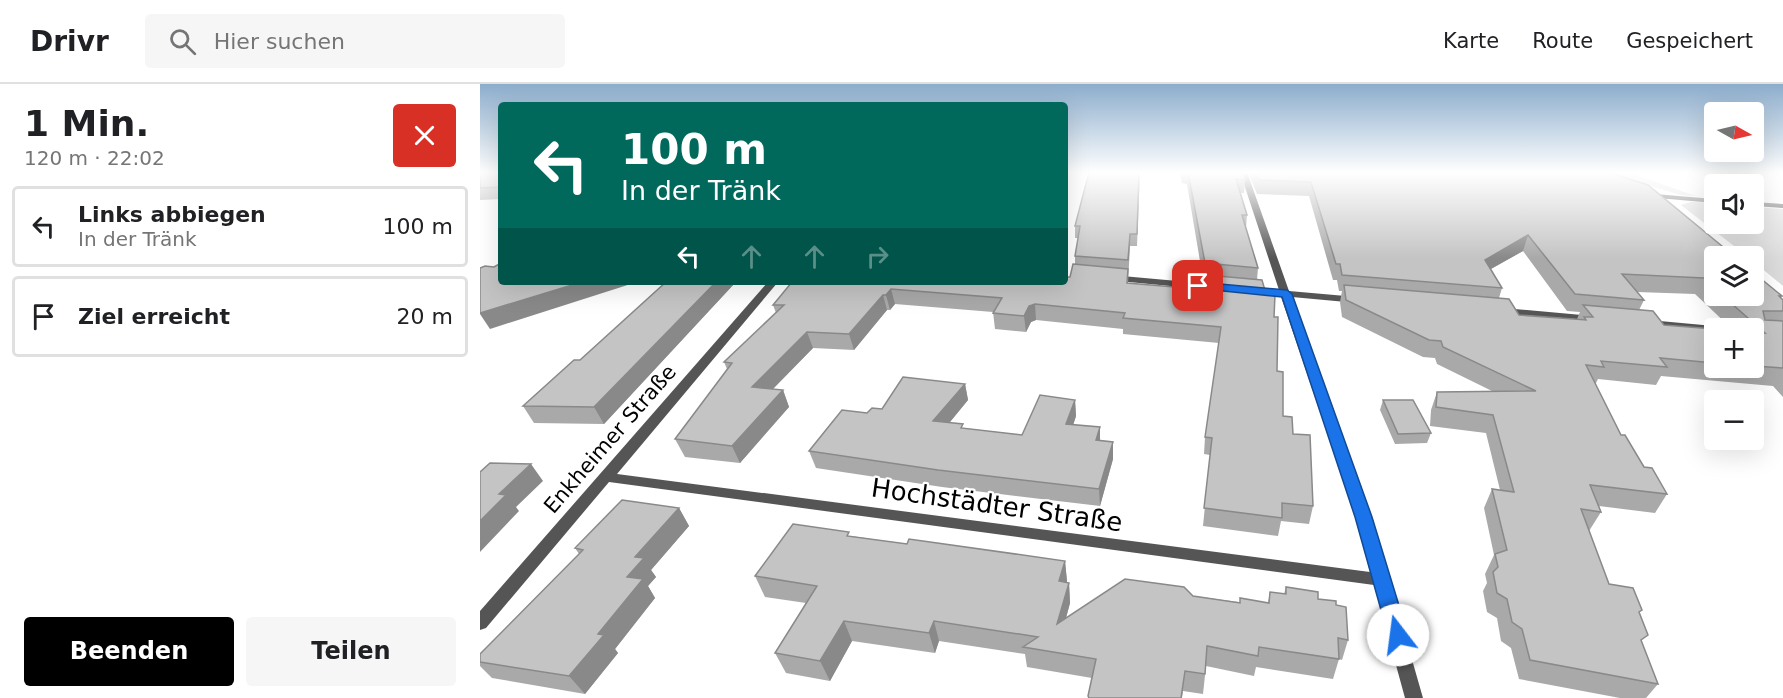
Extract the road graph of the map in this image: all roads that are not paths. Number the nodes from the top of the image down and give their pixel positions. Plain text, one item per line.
1 (1253, 201) edge
2 (1663, 201) edge
3 (1764, 205) edge
4 (1783, 206) edge
5 (1674, 209) edge
6 (1100, 277) edge
7 (769, 285) edge
8 (1228, 288) edge
9 (1240, 290) edge
10 (1287, 294) junction
11 (1367, 300) edge
12 (1493, 311) edge
13 (1609, 320) edge
14 (1633, 322) edge
15 (1704, 328) edge
16 (605, 477) junction
17 (1383, 580) junction
18 (480, 624) edge
19 (1414, 698) edge

1 - 10 street
2 - 5 street
3 - 4 street
6 - 8 street
7 - 16 street, Enkheimer Straße
9 - 10 street
10 - 11 street
10 - 17 street
12 - 13 street
14 - 15 street
16 - 17 street, Hochstädter Straße
16 - 18 street, Enkheimer Straße
17 - 19 street

